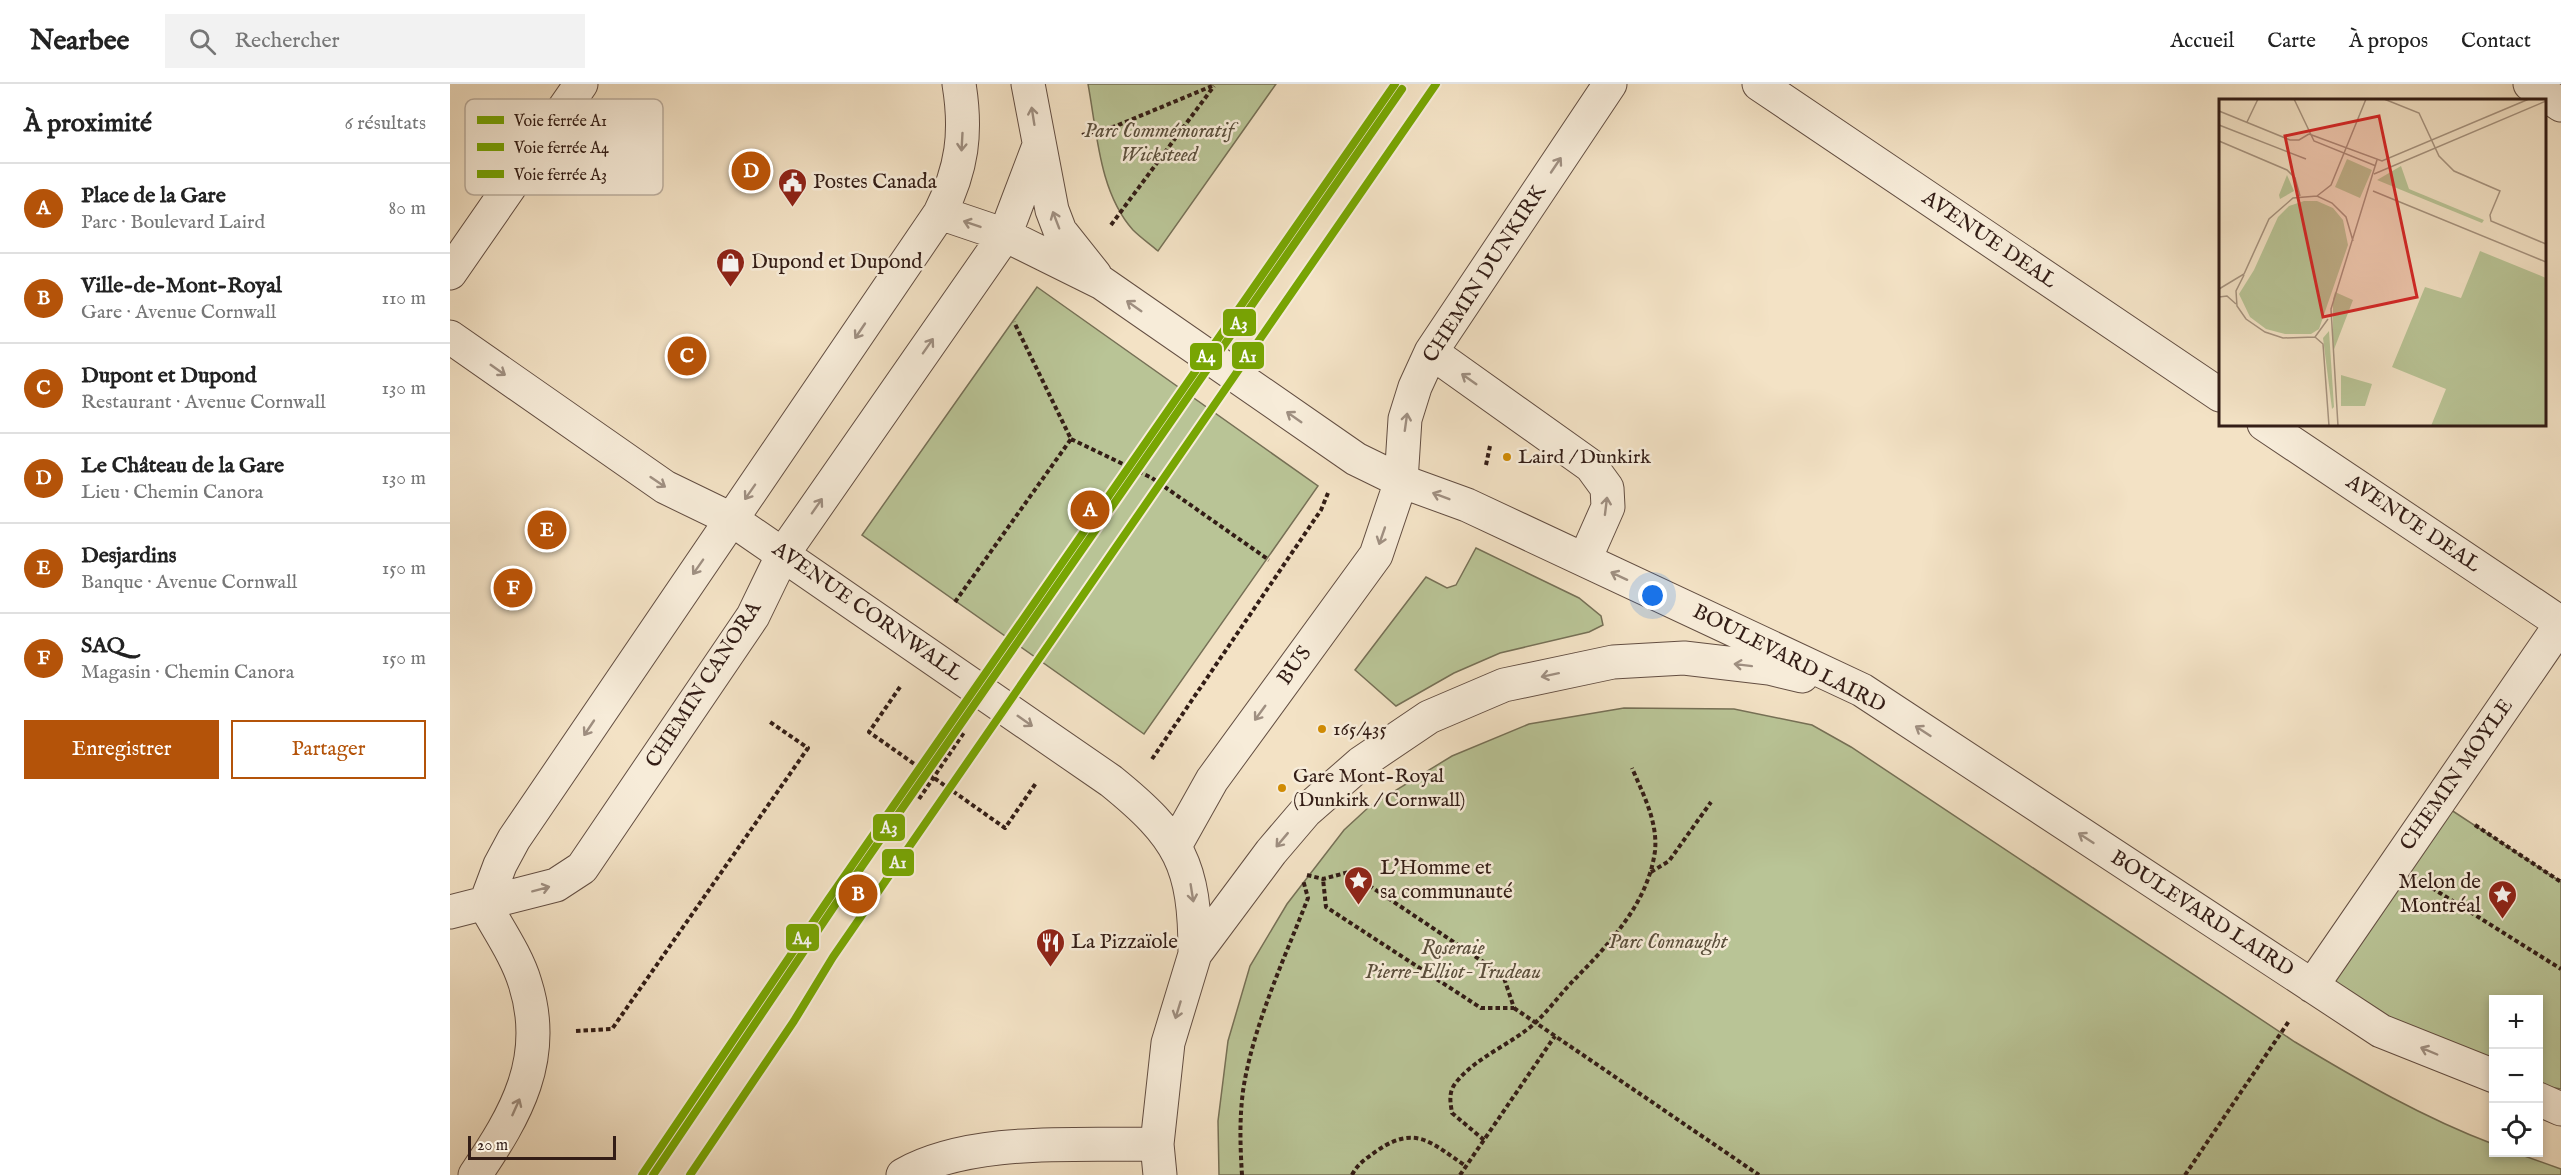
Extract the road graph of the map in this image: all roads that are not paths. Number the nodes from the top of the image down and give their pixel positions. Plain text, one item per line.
1 (581, 84) edge
2 (959, 84) edge
3 (1028, 84) edge
4 (1610, 84) edge
5 (1759, 84) edge
6 (2530, 84) edge
7 (571, 99) edge
8 (2561, 105) edge
9 (1038, 148) junction
10 (504, 195) edge
11 (940, 213) junction
12 (1005, 235) junction
13 (450, 273) edge
14 (1102, 284) junction
15 (450, 337) edge
16 (1431, 352) junction
17 (2219, 394) edge
18 (2267, 426) edge
19 (1401, 481) junction
20 (731, 519) junction
21 (783, 554) junction
22 (1585, 559) junction
23 (2561, 623) edge
24 (1862, 690) junction
25 (1175, 846) junction
26 (485, 905) junction
27 (450, 912) edge
28 (1195, 954) junction
29 (2312, 986) junction
30 (2489, 1076) edge
31 (2543, 1086) edge
32 (2561, 1089) edge
33 (2543, 1101) edge
34 (2561, 1108) edge
35 (1159, 1159) edge
36 (475, 1175) edge
37 (903, 1175) edge

1 - 7 street
2 -> 11 street
9 -> 3 street, BOULEVARD LAIRD
16 -> 4 street, CHEMIN DUNKIRK
5 - 17 street, AVENUE DEAL
6 - 8 street
9 - 12 street, CHEMIN CANORA
14 -> 9 street, BOULEVARD LAIRD
10 - 13 street
12 -> 11 street, BOULEVARD LAIRD
11 -> 20 street
12 - 14 street, BOULEVARD LAIRD
21 -> 12 street, CHEMIN CANORA
19 -> 14 street, BOULEVARD LAIRD
15 -> 20 street, AVENUE CORNWALL
19 -> 16 street, CHEMIN DUNKIRK
22 -> 16 street
18 - 23 street, AVENUE DEAL
22 -> 19 street, BOULEVARD LAIRD
19 -> 25 street, BUS
20 - 21 street, AVENUE CORNWALL
20 -> 26 street
21 -> 25 street, AVENUE CORNWALL
26 -> 21 street, CHEMIN CANORA
24 -> 22 street, BOULEVARD LAIRD
23 - 29 street, CHEMIN MOYLE
24 -> 28 street
29 -> 24 street, BOULEVARD LAIRD
25 -> 28 street, AVENUE CORNWALL
26 - 27 street
36 -> 26 street
28 -> 35 street
30 -> 29 street, BOULEVARD LAIRD
31 - 32 street
33 - 34 street
35 - 37 street

